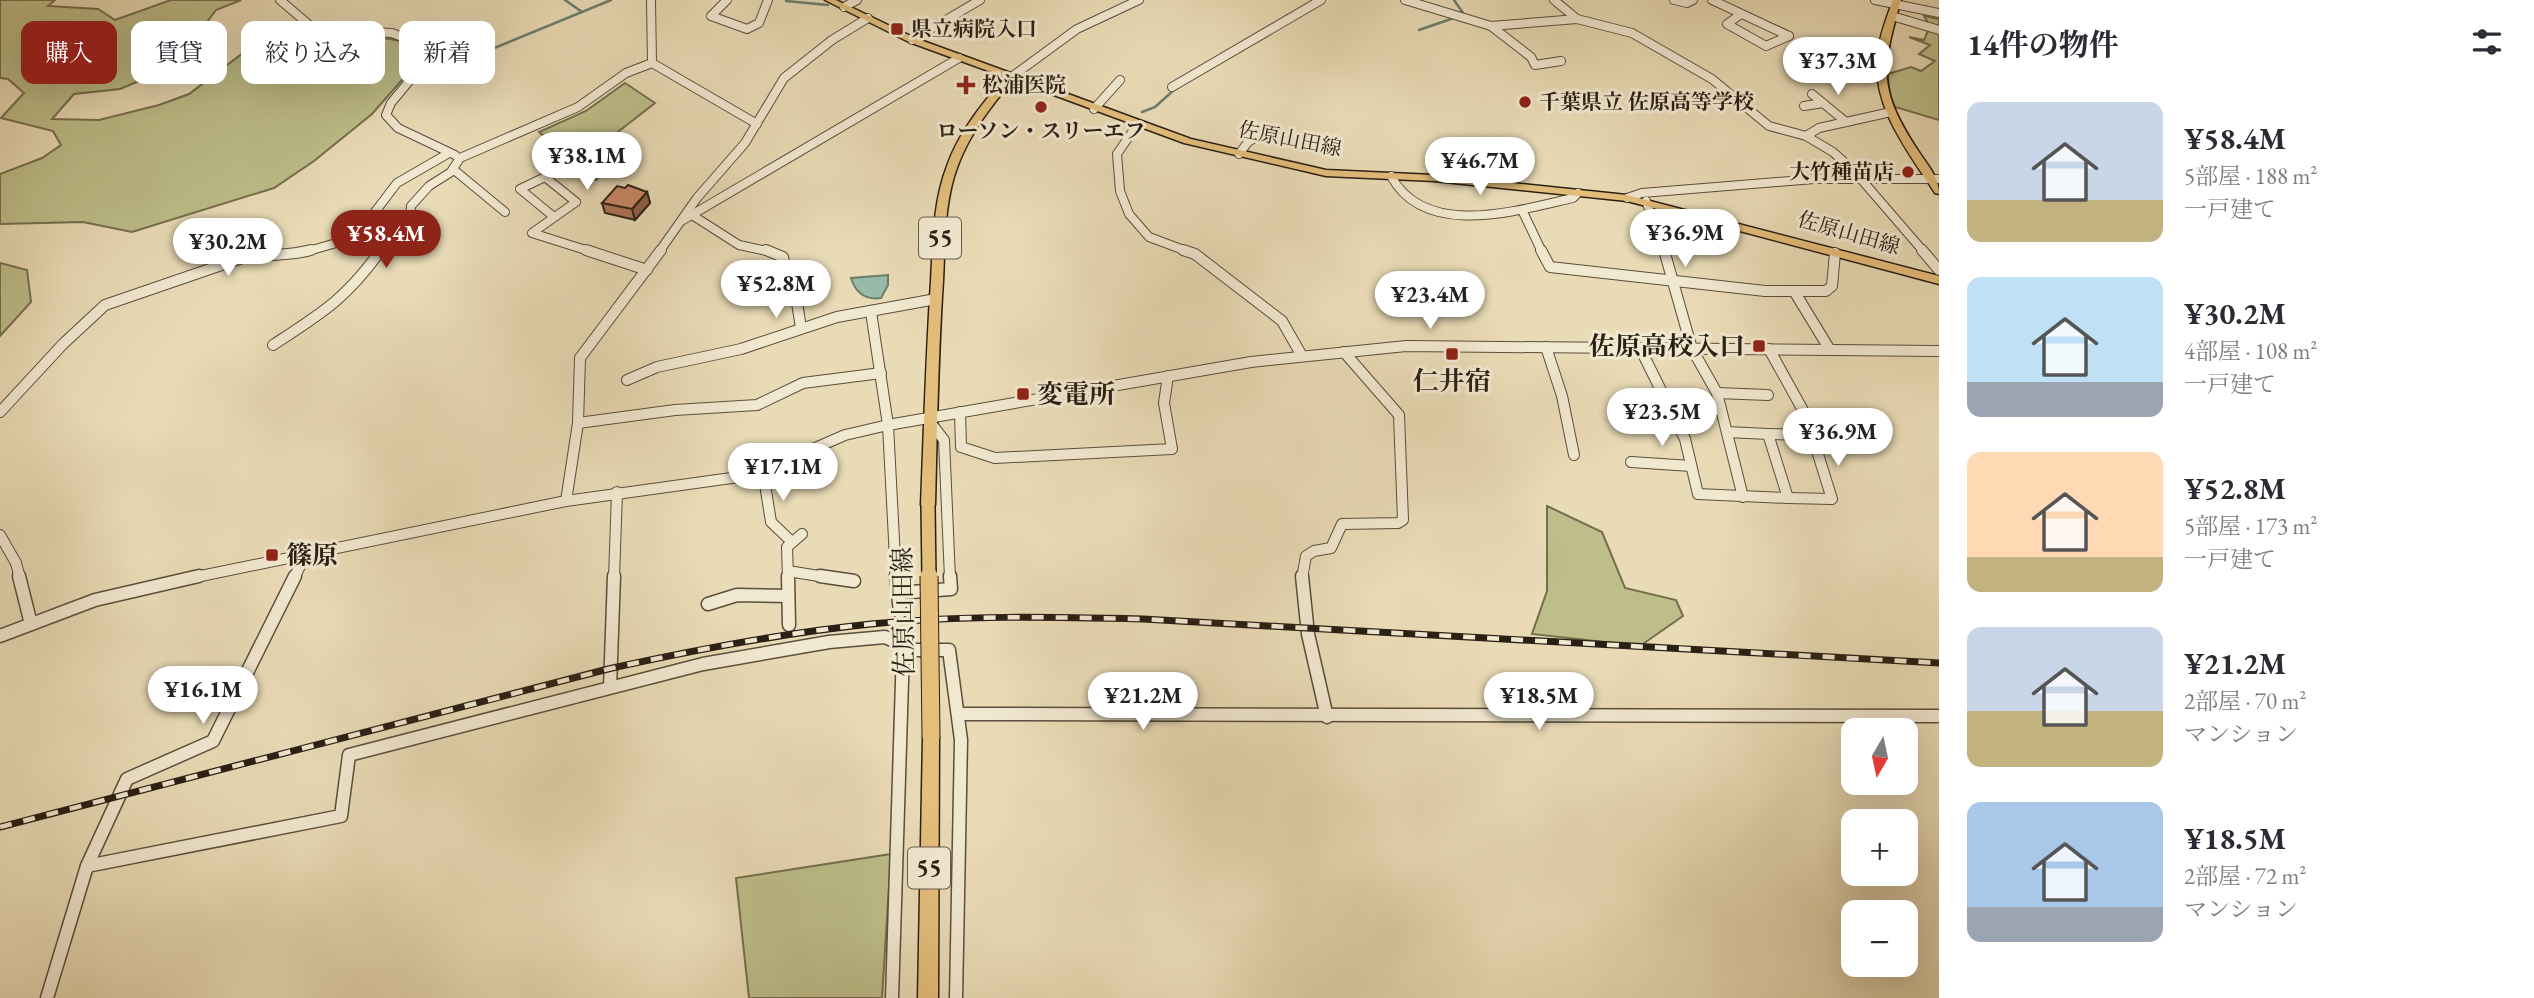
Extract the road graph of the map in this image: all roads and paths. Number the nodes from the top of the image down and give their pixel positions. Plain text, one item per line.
1 (280, 0) edge
2 (651, 0) edge
3 (727, 0) edge
4 (768, 0) edge
5 (829, 0) edge
6 (857, 0) edge
7 (980, 0) edge
8 (1139, 0) edge
9 (1321, 0) edge
10 (1405, 0) edge
11 (1554, 0) edge
12 (1674, 0) edge
13 (1693, 0) edge
14 (1712, 0) edge
15 (1875, 0) edge
16 (1896, 2) edge
17 (844, 7) junction
18 (1939, 13) edge
19 (1741, 14) junction
20 (1892, 16) junction
21 (868, 18) junction
22 (1577, 19) junction
23 (1491, 26) junction
24 (1939, 30) edge
25 (912, 40) junction
26 (959, 58) junction
27 (1561, 61) dead end
28 (652, 63) junction
29 (1010, 78) junction
30 (1120, 80) dead end
31 (1172, 87) dead end
32 (1812, 94) dead end
33 (1832, 99) dead end
34 (1821, 101) junction
35 (1804, 106) dead end
36 (1094, 109) junction
37 (1845, 109) dead end
38 (1833, 110) junction
39 (1891, 112) junction
40 (1846, 122) junction
41 (757, 124) junction
42 (1137, 125) junction
43 (1267, 131) dead end
44 (1807, 136) junction
45 (449, 153) junction
46 (1239, 154) junction
47 (460, 158) junction
48 (453, 169) junction
49 (1391, 176) junction
50 (1862, 179) junction
51 (1935, 179) edge
52 (1939, 191) edge
53 (1578, 193) junction
54 (1627, 198) junction
55 (1646, 201) junction
56 (1522, 209) junction
57 (505, 212) dead end
58 (692, 215) junction
59 (554, 217) junction
60 (680, 222) junction
61 (1835, 253) junction
62 (647, 270) junction
63 (1939, 270) edge
64 (1671, 280) junction
65 (1939, 280) edge
66 (1794, 291) junction
67 (936, 299) junction
68 (871, 312) junction
69 (800, 328) junction
70 (273, 345) dead end
71 (1546, 347) junction
72 (1640, 348) junction
73 (1692, 349) junction
74 (1769, 349) junction
75 (1830, 350) junction
76 (1344, 352) junction
77 (1937, 353) edge
78 (1302, 356) junction
79 (881, 373) junction
80 (1168, 376) junction
81 (627, 380) dead end
82 (1717, 393) junction
83 (1768, 395) dead end
84 (1670, 408) junction
85 (1721, 410) junction
86 (0, 412) edge
87 (960, 412) junction
88 (930, 420) junction
89 (578, 423) junction
90 (888, 425) junction
91 (1727, 432) junction
92 (1768, 434) junction
93 (1812, 435) junction
94 (1574, 456) dead end
95 (1631, 462) dead end
96 (1691, 466) junction
97 (763, 472) junction
98 (617, 492) junction
99 (1743, 497) junction
100 (1788, 498) junction
101 (566, 501) junction
102 (802, 534) dead end
103 (0, 536) edge
104 (792, 542) junction
105 (306, 554) junction
106 (788, 571) junction
107 (854, 581) dead end
108 (898, 593) junction
109 (788, 596) junction
110 (708, 604) dead end
111 (900, 612) dead end
112 (31, 624) junction
113 (789, 625) dead end
114 (0, 636) edge
115 (903, 650) junction
116 (610, 687) junction
117 (958, 714) junction
118 (1328, 716) junction
119 (1939, 716) edge
120 (87, 866) junction
121 (47, 998) edge
122 (892, 998) edge
123 (928, 998) edge
124 (956, 998) edge

1 - 45 street
2 - 28 street
3 - 4 street
5 - 17 main road, 佐原山田線
6 - 17 street
7 - 25 street
8 - 29 street
9 - 31 street
10 - 23 street
11 - 22 street
12 - 13 street
14 - 19 street
15 - 16 street
16 - 18 street
16 - 20 main road
17 - 21 main road, 佐原山田線
19 - 19 street
20 - 24 street
20 - 39 main road
21 - 25 main road, 佐原山田線
21 - 41 street
22 - 23 street
22 - 44 street
23 - 27 street
25 - 26 main road, 佐原山田線
26 - 29 main road, 佐原山田線
26 - 58 street
28 - 41 street
28 - 47 street
29 - 36 main road, 佐原山田線
29 - 67 main road, 佐原山田線 / 55
30 - 36 street
32 - 34 street
33 - 34 street
34 - 35 street
34 - 38 street
36 - 42 main road, 佐原山田線
37 - 38 street
38 - 40 street
39 - 40 street
39 - 51 main road
40 - 44 street
41 - 60 street
42 - 46 main road, 佐原山田線
42 - 78 street
43 - 46 street
44 - 50 street
45 - 47 street
45 - 86 street
46 - 49 main road, 佐原山田線
47 - 48 street
48 - 57 street
48 - 70 street
49 - 53 main road, 佐原山田線
49 - 56 street
50 - 51 street
50 - 54 street
50 - 63 street
51 - 52 main road
53 - 54 main road, 佐原山田線
53 - 56 street
54 - 55 main road, 佐原山田線
55 - 61 main road, 佐原山田線
55 - 64 street
56 - 64 street
58 - 60 street
58 - 69 street
59 - 59 street
59 - 62 street
60 - 62 street
61 - 65 main road, 佐原山田線
61 - 66 street
62 - 89 street
64 - 66 street
64 - 73 street
66 - 75 street
67 - 68 street
67 - 88 main road, 佐原山田線 / 55
68 - 69 street
68 - 79 street
69 - 81 street
71 - 72 street
71 - 76 street
71 - 94 street
72 - 73 street
72 - 84 street
73 - 74 street
73 - 82 street
74 - 75 street
74 - 93 street
75 - 77 street
76 - 78 street
76 - 118 street
78 - 80 street
79 - 89 street
79 - 90 street
80 - 87 street
80 - 87 street
82 - 83 street
82 - 85 street
84 - 85 street
84 - 96 street
85 - 91 street
87 - 88 street
88 - 90 street
88 - 108 street
88 - 123 main road, 佐原山田線 / 55, bridge
89 - 101 street
90 - 97 street
90 - 108 street
91 - 92 street
91 - 99 street
92 - 93 street
92 - 100 street
93 - 100 street
95 - 96 street
96 - 99 street
97 - 98 street
97 - 104 street
98 - 101 street
98 - 116 street
99 - 100 street
101 - 105 street
102 - 104 street
103 - 112 street
104 - 106 street
105 - 112 street
105 - 120 street
106 - 107 street
106 - 109 street
108 - 111 street
109 - 110 street
109 - 113 street
112 - 114 street
115 - 116 street
115 - 117 street
115 - 122 street
116 - 120 street
117 - 118 street
117 - 124 street
118 - 119 street
120 - 121 street

